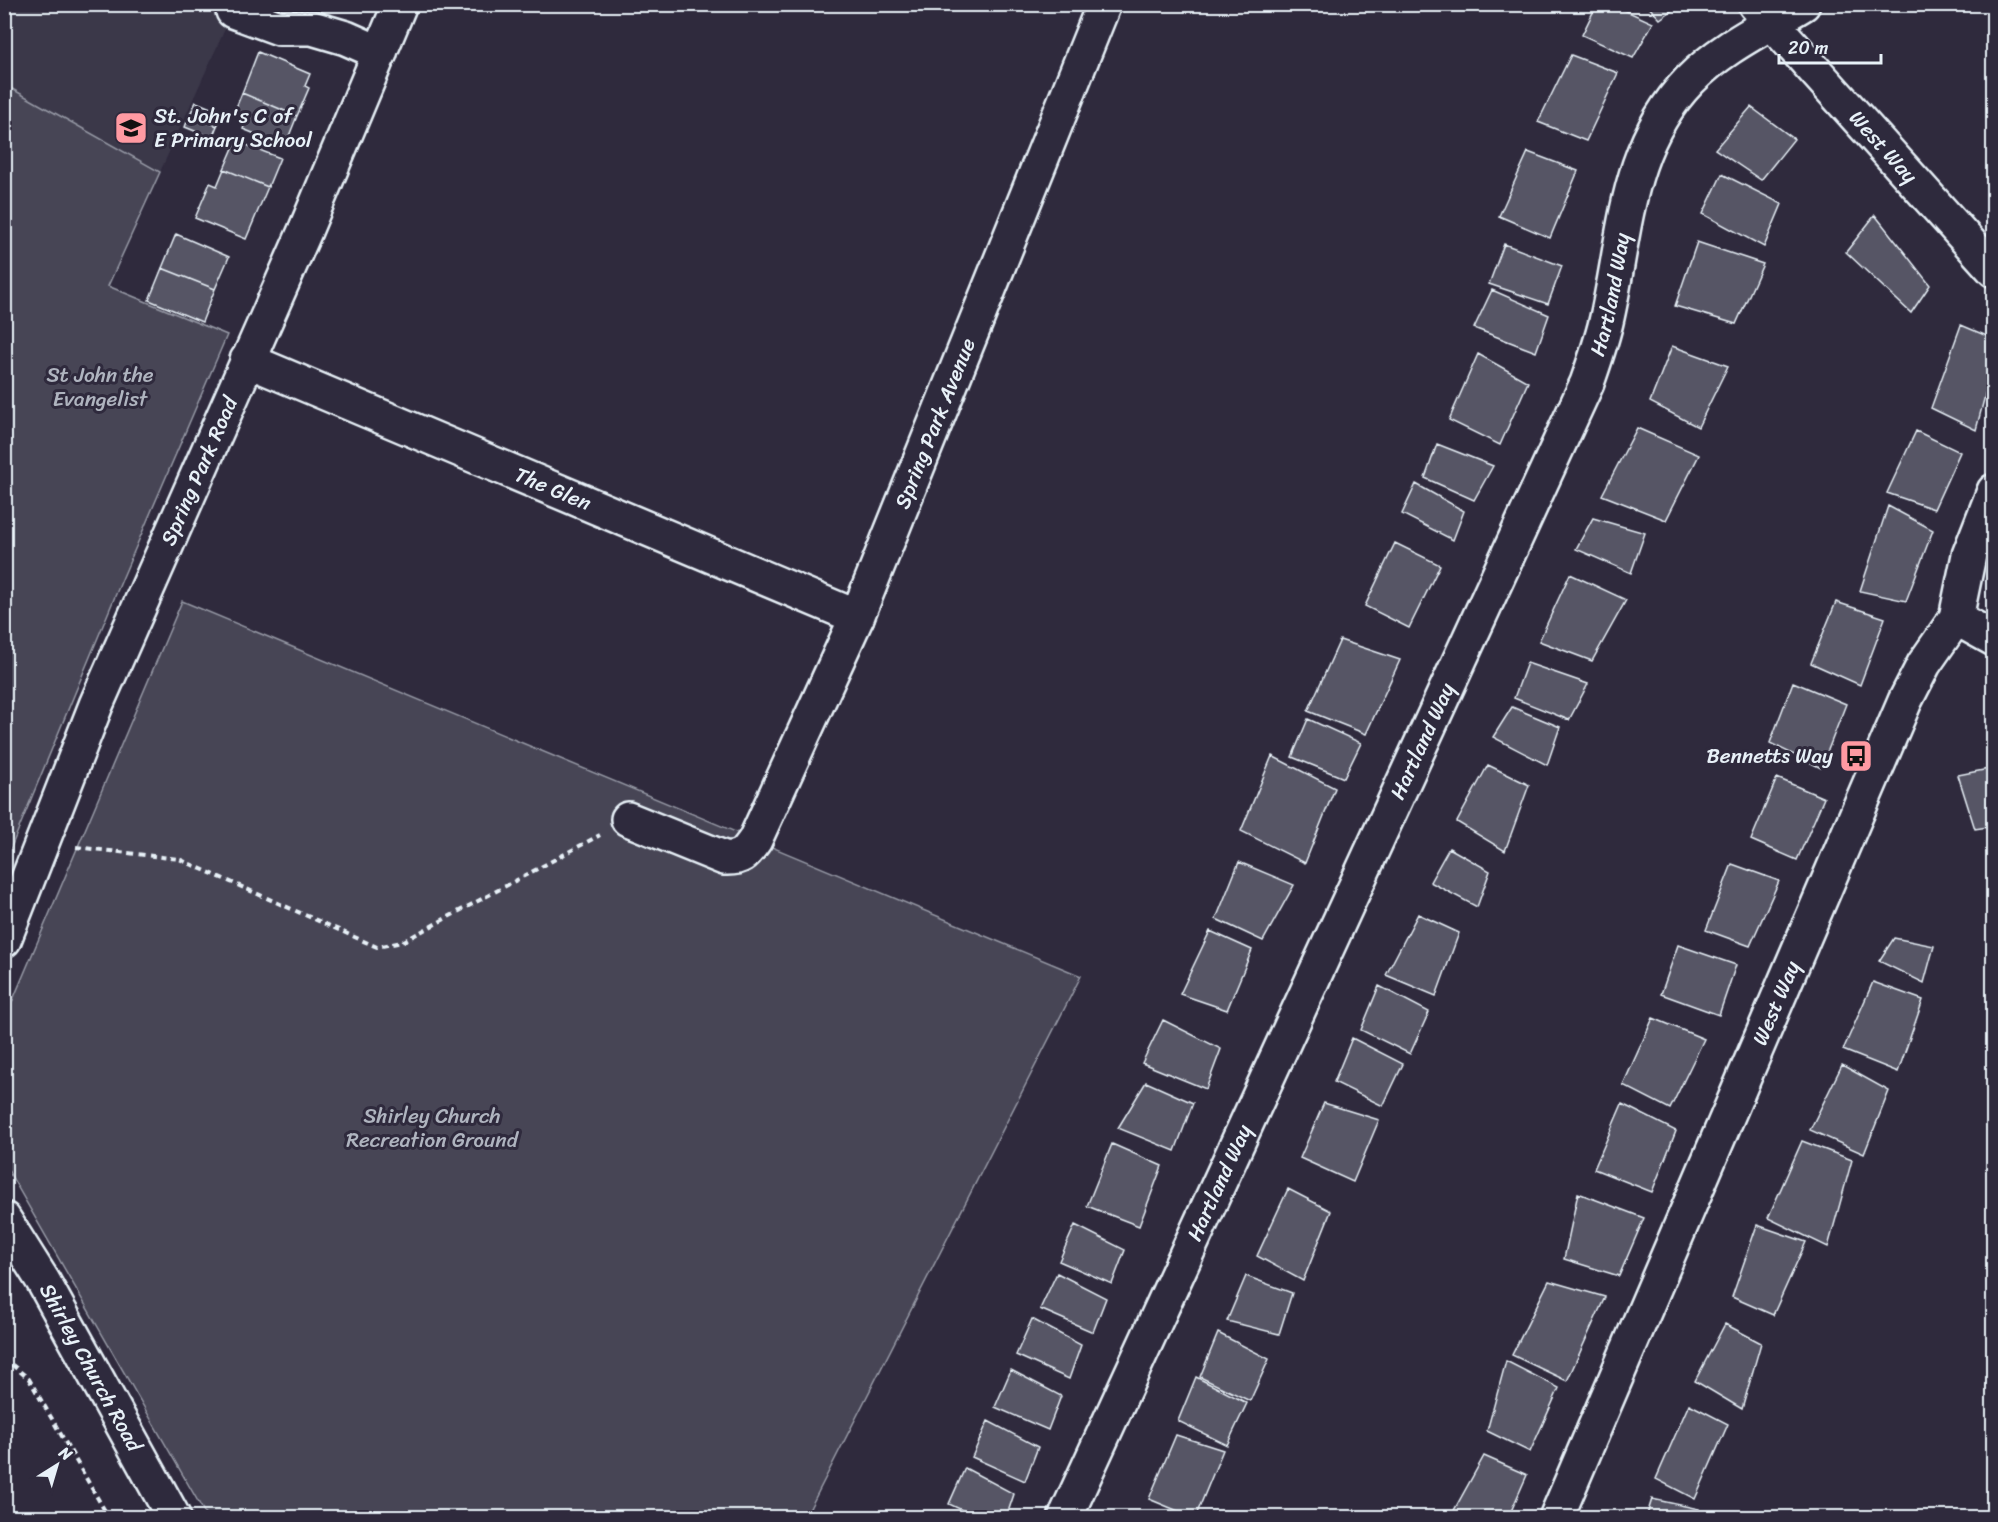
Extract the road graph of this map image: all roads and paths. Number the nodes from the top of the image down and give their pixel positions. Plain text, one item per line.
1 (400, 4) edge
2 (1104, 4) edge
3 (1803, 4) edge
4 (233, 11) dead end
5 (1764, 14) edge
6 (380, 53) junction
7 (1994, 270) edge
8 (247, 360) junction
9 (1994, 491) edge
10 (857, 618) junction
11 (1956, 618) junction
12 (1994, 639) edge
13 (628, 819) joint
14 (42, 843) junction
15 (4, 940) edge
16 (4, 1219) edge
17 (5, 1358) edge
18 (109, 1518) edge
19 (174, 1518) edge
20 (1065, 1518) edge
21 (1556, 1518) edge

1 - 6 street, Spring Park Road
2 - 10 street, Spring Park Avenue
3 - 5 street, Hartland Way
4 - 6 street
5 - 7 street, West Way
5 - 20 street, Hartland Way
6 - 8 street, Spring Park Road
8 - 10 street, The Glen
8 - 14 street, Spring Park Road
9 - 11 street, West Way
10 - 13 street, Spring Park Avenue
11 - 12 street
11 - 21 street, West Way
13 - 14 path
14 - 15 street, Spring Park Road
16 - 19 street, Shirley Church Road
17 - 18 path

